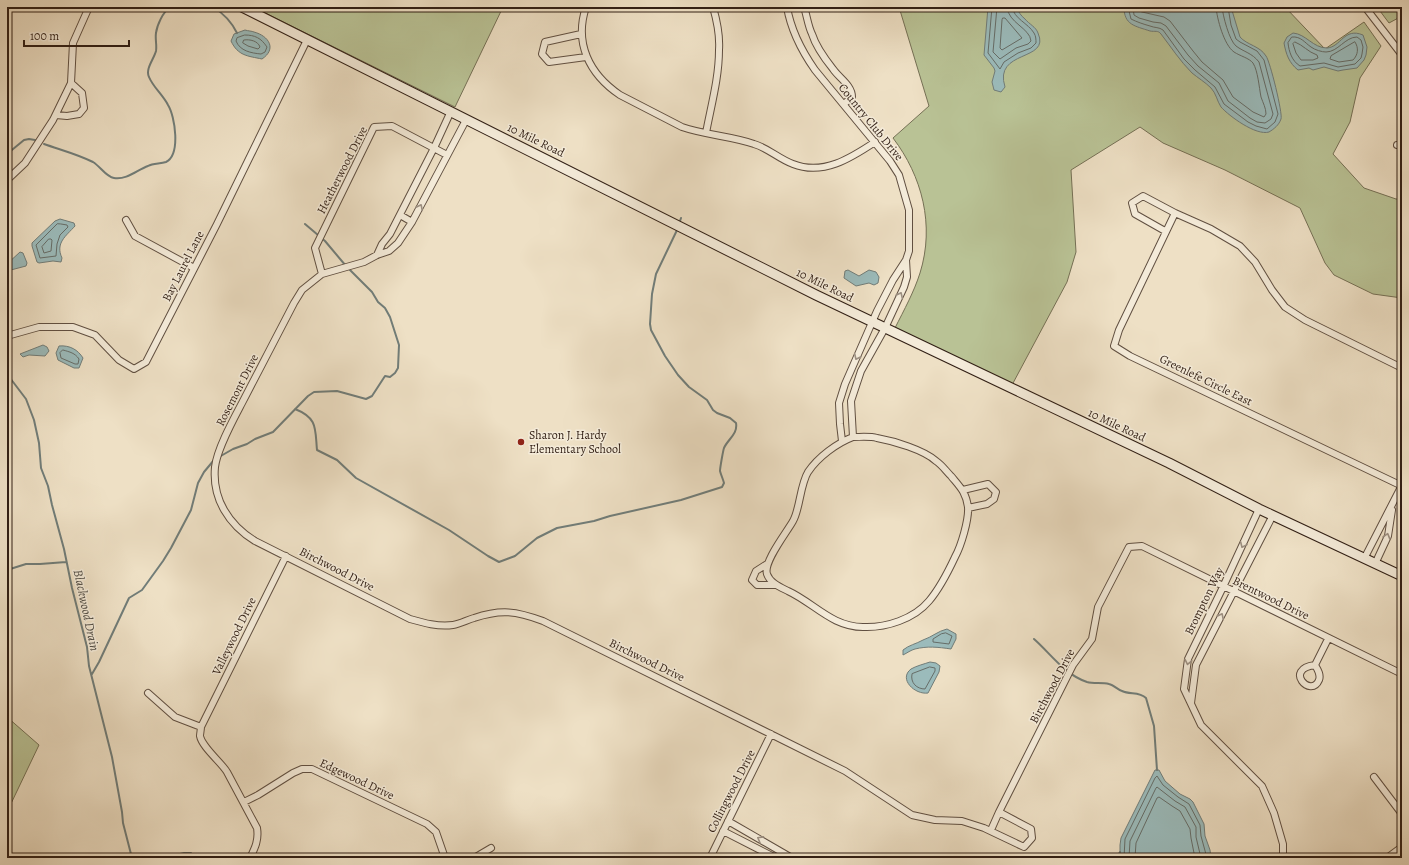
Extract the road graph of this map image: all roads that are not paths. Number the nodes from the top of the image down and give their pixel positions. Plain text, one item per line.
1 (89, 7) edge
2 (242, 7) edge
3 (586, 7) edge
4 (713, 7) edge
5 (787, 7) edge
6 (804, 7) edge
7 (1365, 7) edge
8 (581, 34) junction
9 (308, 40) junction
10 (1402, 55) edge
11 (586, 57) junction
12 (72, 83) junction
13 (844, 104) junction
14 (451, 111) junction
15 (56, 115) junction
16 (466, 120) junction
17 (706, 133) junction
18 (875, 142) junction
19 (434, 148) junction
20 (447, 155) junction
21 (7, 180) edge
22 (1175, 213) junction
23 (400, 215) junction
24 (126, 220) dead end
25 (412, 222) junction
26 (1165, 231) junction
27 (377, 255) junction
28 (906, 260) junction
29 (194, 268) junction
30 (322, 274) junction
31 (872, 322) junction
32 (885, 328) junction
33 (7, 336) edge
34 (1402, 368) edge
35 (853, 437) junction
36 (842, 441) junction
37 (1402, 485) edge
38 (963, 490) junction
39 (1392, 506) junction
40 (968, 508) junction
41 (1259, 509) junction
42 (1273, 515) junction
43 (1129, 547) joint
44 (286, 556) junction
45 (1364, 559) junction
46 (767, 564) junction
47 (1375, 564) junction
48 (1402, 576) edge
49 (776, 585) junction
50 (1223, 587) junction
51 (1234, 592) junction
52 (1328, 639) junction
53 (1315, 665) dead end
54 (1402, 674) edge
55 (148, 693) dead end
56 (1191, 704) junction
57 (201, 727) junction
58 (771, 734) junction
59 (1374, 777) dead end
60 (244, 802) junction
61 (999, 812) junction
62 (1402, 814) edge
63 (728, 821) junction
64 (991, 830) junction
65 (723, 831) junction
66 (1402, 847) edge
67 (490, 848) dead end
68 (250, 858) edge
69 (445, 858) edge
70 (474, 858) edge
71 (710, 858) edge
72 (776, 858) edge
73 (792, 858) edge
74 (1283, 858) edge
75 (1387, 858) edge

1 - 12 street
2 - 9 main road, 10 Mile Road
3 - 8 street
4 - 17 street
5 - 13 street, Country Club Drive
6 - 13 street
7 - 10 street
8 - 11 street
8 - 11 street
9 - 14 main road, 10 Mile Road
9 - 29 street, Bay Laurel Lane
11 - 17 street
12 - 15 street
12 - 15 street
13 - 18 street, Country Club Drive
14 - 16 main road, 10 Mile Road
14 - 19 street
15 - 21 street
16 - 20 street, Rosemont Drive
16 - 31 main road, 10 Mile Road
17 - 18 street
18 - 28 street, Country Club Drive
19 - 20 street, Heatherwood Drive
19 - 23 street
19 - 30 street, Heatherwood Drive
25 -> 20 street, Rosemont Drive
22 - 26 street, Greenlefe Circle East
22 - 26 street
22 - 34 street
23 - 25 street
23 - 27 street
24 - 29 street
25 - 27 street, Rosemont Drive
26 - 37 street, Greenlefe Circle East
27 - 30 street, Rosemont Drive
28 - 31 street, Country Club Drive
32 -> 28 street, Country Club Drive
29 - 33 street, Bay Laurel Lane
30 - 44 street, Rosemont Drive
31 - 32 main road, 10 Mile Road
31 -> 36 street, Country Club Drive
32 - 35 street, Country Club Drive
32 - 41 main road, 10 Mile Road
35 - 36 street
35 - 38 street
36 - 46 street
37 - 39 street
38 - 40 street
38 - 40 street
39 - 45 street
47 -> 39 street
40 - 49 street
41 - 42 main road, 10 Mile Road
41 -> 50 street, Brompton Way
42 - 45 main road, 10 Mile Road
42 - 51 street, Brompton Way
43 - 50 street, Brentwood Drive
43 - 61 street, Birchwood Drive
44 - 57 street, Valleywood Drive
44 - 58 street, Birchwood Drive
45 - 47 main road, 10 Mile Road
46 - 49 street
46 - 49 street
47 - 48 main road, 10 Mile Road
50 - 51 street, Brentwood Drive
50 -> 56 street, Brompton Way
51 - 52 street, Brentwood Drive
56 -> 51 street, Brompton Way
52 - 53 street
52 - 54 street, Brentwood Drive
55 - 57 street
56 - 74 street, Brompton Way
57 - 60 street
58 - 63 street, Collingwood Drive
58 - 64 street, Birchwood Drive
59 - 62 street
60 - 68 street
60 - 69 street, Edgewood Drive
61 - 64 street, Birchwood Drive
61 - 64 street, Birchwood Drive
63 - 65 street, Collingwood Drive
73 -> 63 street
65 - 71 street, Collingwood Drive
65 - 72 street
66 - 75 street
67 - 70 street

